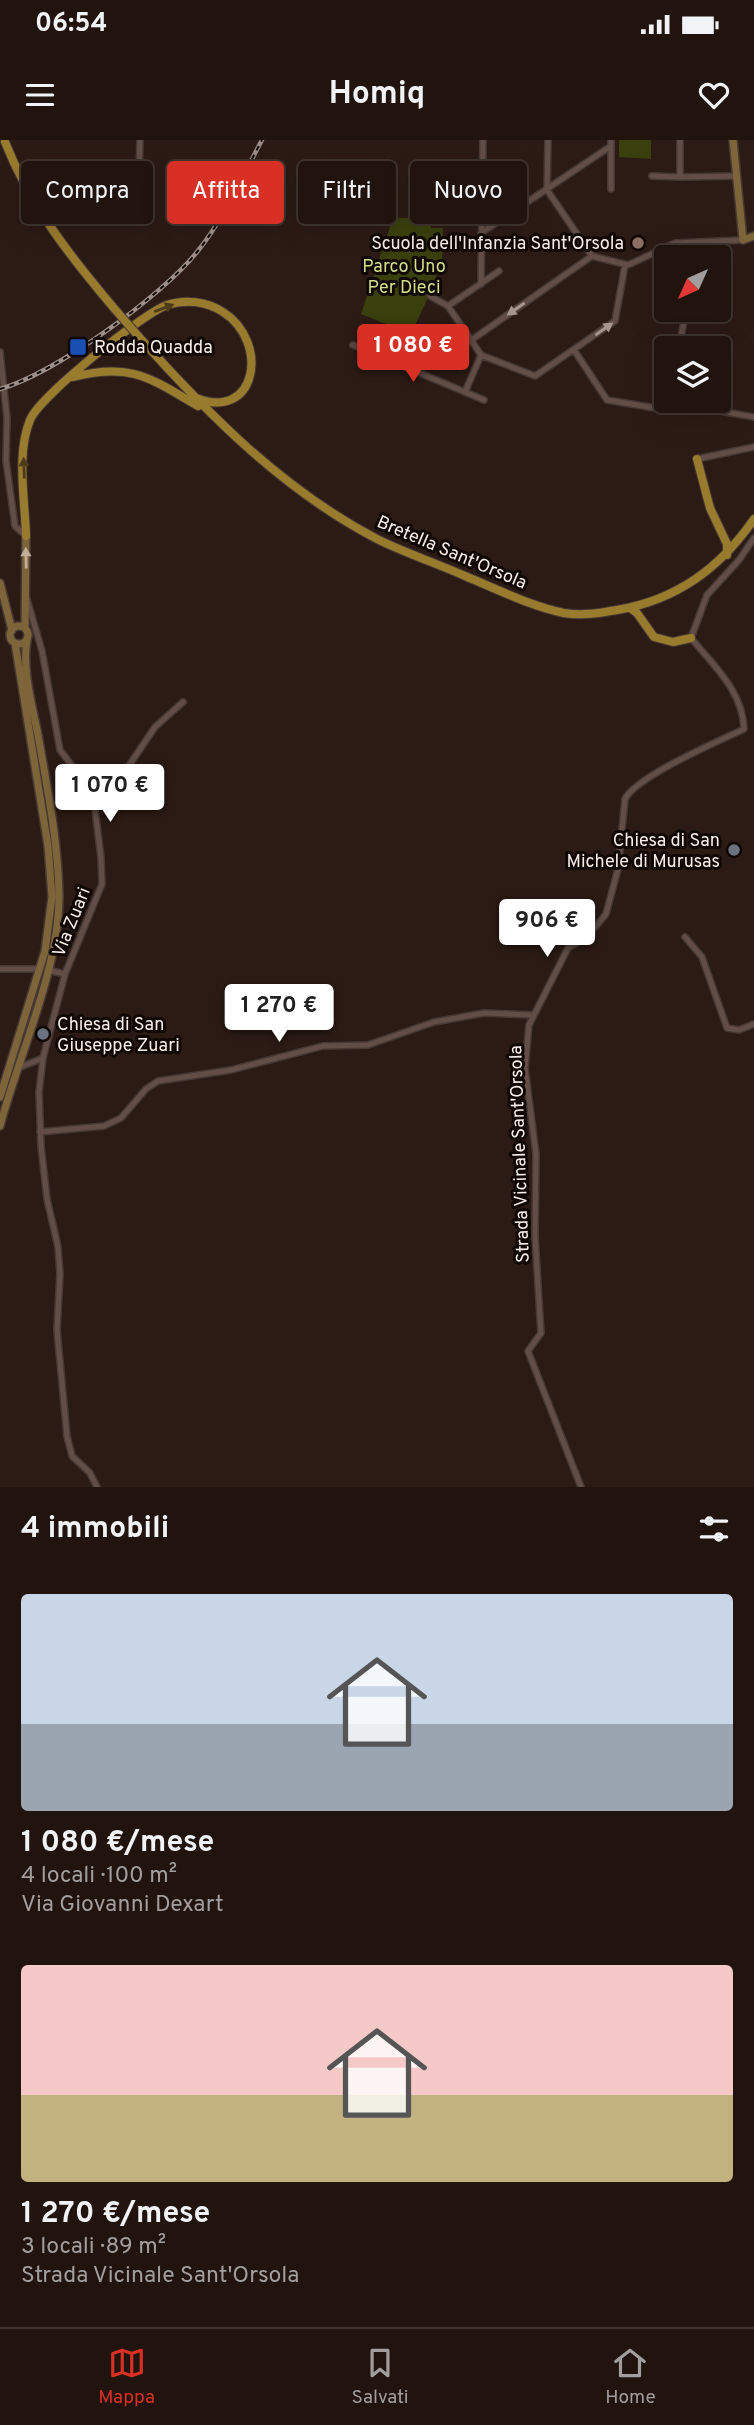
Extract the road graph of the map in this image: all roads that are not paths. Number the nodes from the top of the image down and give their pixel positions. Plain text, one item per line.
1 (140, 140) edge
2 (484, 140) edge
3 (548, 140) edge
4 (680, 140) edge
5 (733, 140) edge
6 (5, 141) edge
7 (611, 143) edge
8 (0, 153) edge
9 (139, 161) edge
10 (14, 163) junction
11 (652, 176) dead end
12 (737, 176) junction
13 (680, 177) junction
14 (547, 190) junction
15 (611, 190) dead end
16 (481, 233) junction
17 (754, 236) edge
18 (743, 240) junction
19 (697, 242) junction
20 (697, 245) edge
21 (592, 256) junction
22 (625, 265) junction
23 (499, 271) dead end
24 (481, 284) junction
25 (430, 296) dead end
26 (448, 306) junction
27 (470, 341) junction
28 (352, 345) dead end
29 (574, 350) junction
30 (0, 352) edge
31 (481, 355) junction
32 (71, 378) junction
33 (465, 392) junction
34 (193, 397) junction
35 (484, 400) dead end
36 (654, 408) edge
37 (207, 411) junction
38 (731, 413) edge
39 (754, 417) edge
40 (754, 447) edge
41 (697, 459) joint
42 (6, 461) junction
43 (0, 467) edge
44 (754, 519) edge
45 (723, 533) junction
46 (744, 534) junction
47 (26, 536) junction
48 (754, 538) edge
49 (727, 555) junction
50 (0, 583) edge
51 (27, 599) junction
52 (647, 604) junction
53 (630, 608) junction
54 (643, 624) junction
55 (25, 628) junction
56 (12, 630) junction
57 (691, 638) junction
58 (27, 640) junction
59 (15, 643) junction
60 (183, 702) dead end
61 (83, 780) junction
62 (685, 937) dead end
63 (0, 969) edge
64 (44, 969) junction
65 (65, 974) junction
66 (533, 1015) junction
67 (754, 1024) edge
68 (43, 1058) junction
69 (16, 1069) junction
70 (2, 1081) edge
71 (0, 1097) edge
72 (0, 1126) edge
73 (40, 1132) junction
74 (97, 1487) edge
75 (581, 1487) edge

1 - 9 street
2 - 16 street
3 - 14 street
4 - 13 street
5 - 12 main road
6 - 8 main road
6 - 10 main road, Bretella Sant'Orsola
7 - 14 street
7 - 15 street
8 - 10 main road, Bretella Sant'Orsola
10 - 34 main road, Bretella Sant'Orsola, bridge
11 - 13 street
12 - 13 street
12 - 18 main road
14 - 16 street
14 - 21 street
16 - 24 street
17 - 18 main road
18 - 19 street
19 - 20 street
19 - 22 street
21 - 22 street
21 -> 27 street
29 -> 22 street
23 - 24 street
24 - 26 street
25 - 26 street
26 - 27 street
27 - 31 street
28 - 33 street
29 - 31 street
29 - 36 street
30 - 42 street
31 - 33 street
32 -> 34 main road
32 - 37 main road
47 -> 32 main road
33 - 35 street
34 - 37 main road, Bretella Sant'Orsola
37 - 53 main road, Bretella Sant'Orsola
38 - 39 street
40 - 41 street
41 - 45 main road
42 - 43 street
42 - 47 street
44 - 46 main road, Bretella Sant'Orsola
45 - 46 main road
45 - 49 main road
46 - 49 main road, Bretella Sant'Orsola
51 -> 47 main road
48 - 57 street
49 - 52 main road, Bretella Sant'Orsola
50 - 56 main road
51 - 55 main road
51 - 61 street, Via Zuari
52 - 53 main road, Bretella Sant'Orsola
52 - 54 main road
53 - 54 main road
54 - 57 main road
55 - 56 main road
55 - 58 main road
56 - 59 main road
57 - 66 street, Strada Vicinale Sant'Orsola
58 - 59 main road
58 - 64 main road
59 - 64 main road
60 - 61 street
61 - 65 street, Via Zuari
62 - 67 street
63 - 64 street
64 - 65 street
64 - 69 main road
64 - 70 main road
65 - 68 street, Via Zuari
66 - 73 street
66 - 75 street, Strada Vicinale Sant'Orsola
68 - 69 street
68 - 73 street, Via Zuari
69 - 72 main road
70 - 71 main road
73 - 74 street, Via Zuari

